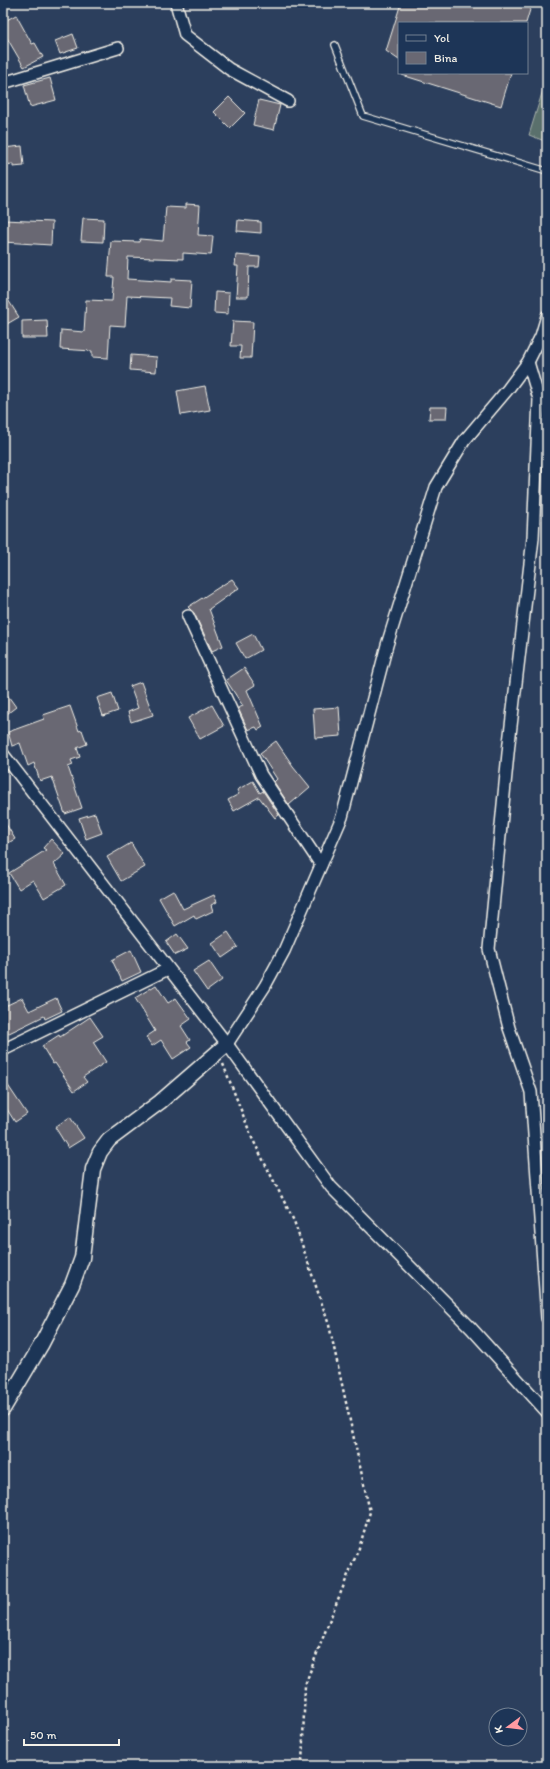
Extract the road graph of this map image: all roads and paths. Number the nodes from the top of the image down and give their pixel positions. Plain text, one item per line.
1 (176, 3) edge
2 (335, 45) dead end
3 (118, 48) dead end
4 (3, 82) edge
5 (288, 101) dead end
6 (547, 171) edge
7 (547, 316) edge
8 (528, 362) junction
9 (188, 616) dead end
10 (3, 754) edge
11 (321, 865) junction
12 (168, 969) junction
13 (227, 1044) junction
14 (3, 1050) edge
15 (547, 1318) edge
16 (3, 1409) edge
17 (547, 1412) edge
18 (302, 1766) edge

1 - 5 street
2 - 6 lane
3 - 4 street
7 - 8 street
8 - 11 street
8 - 15 street
9 - 11 street
10 - 12 street
11 - 13 street
12 - 13 street
12 - 14 street
13 - 16 street
13 - 17 street
13 - 18 path

